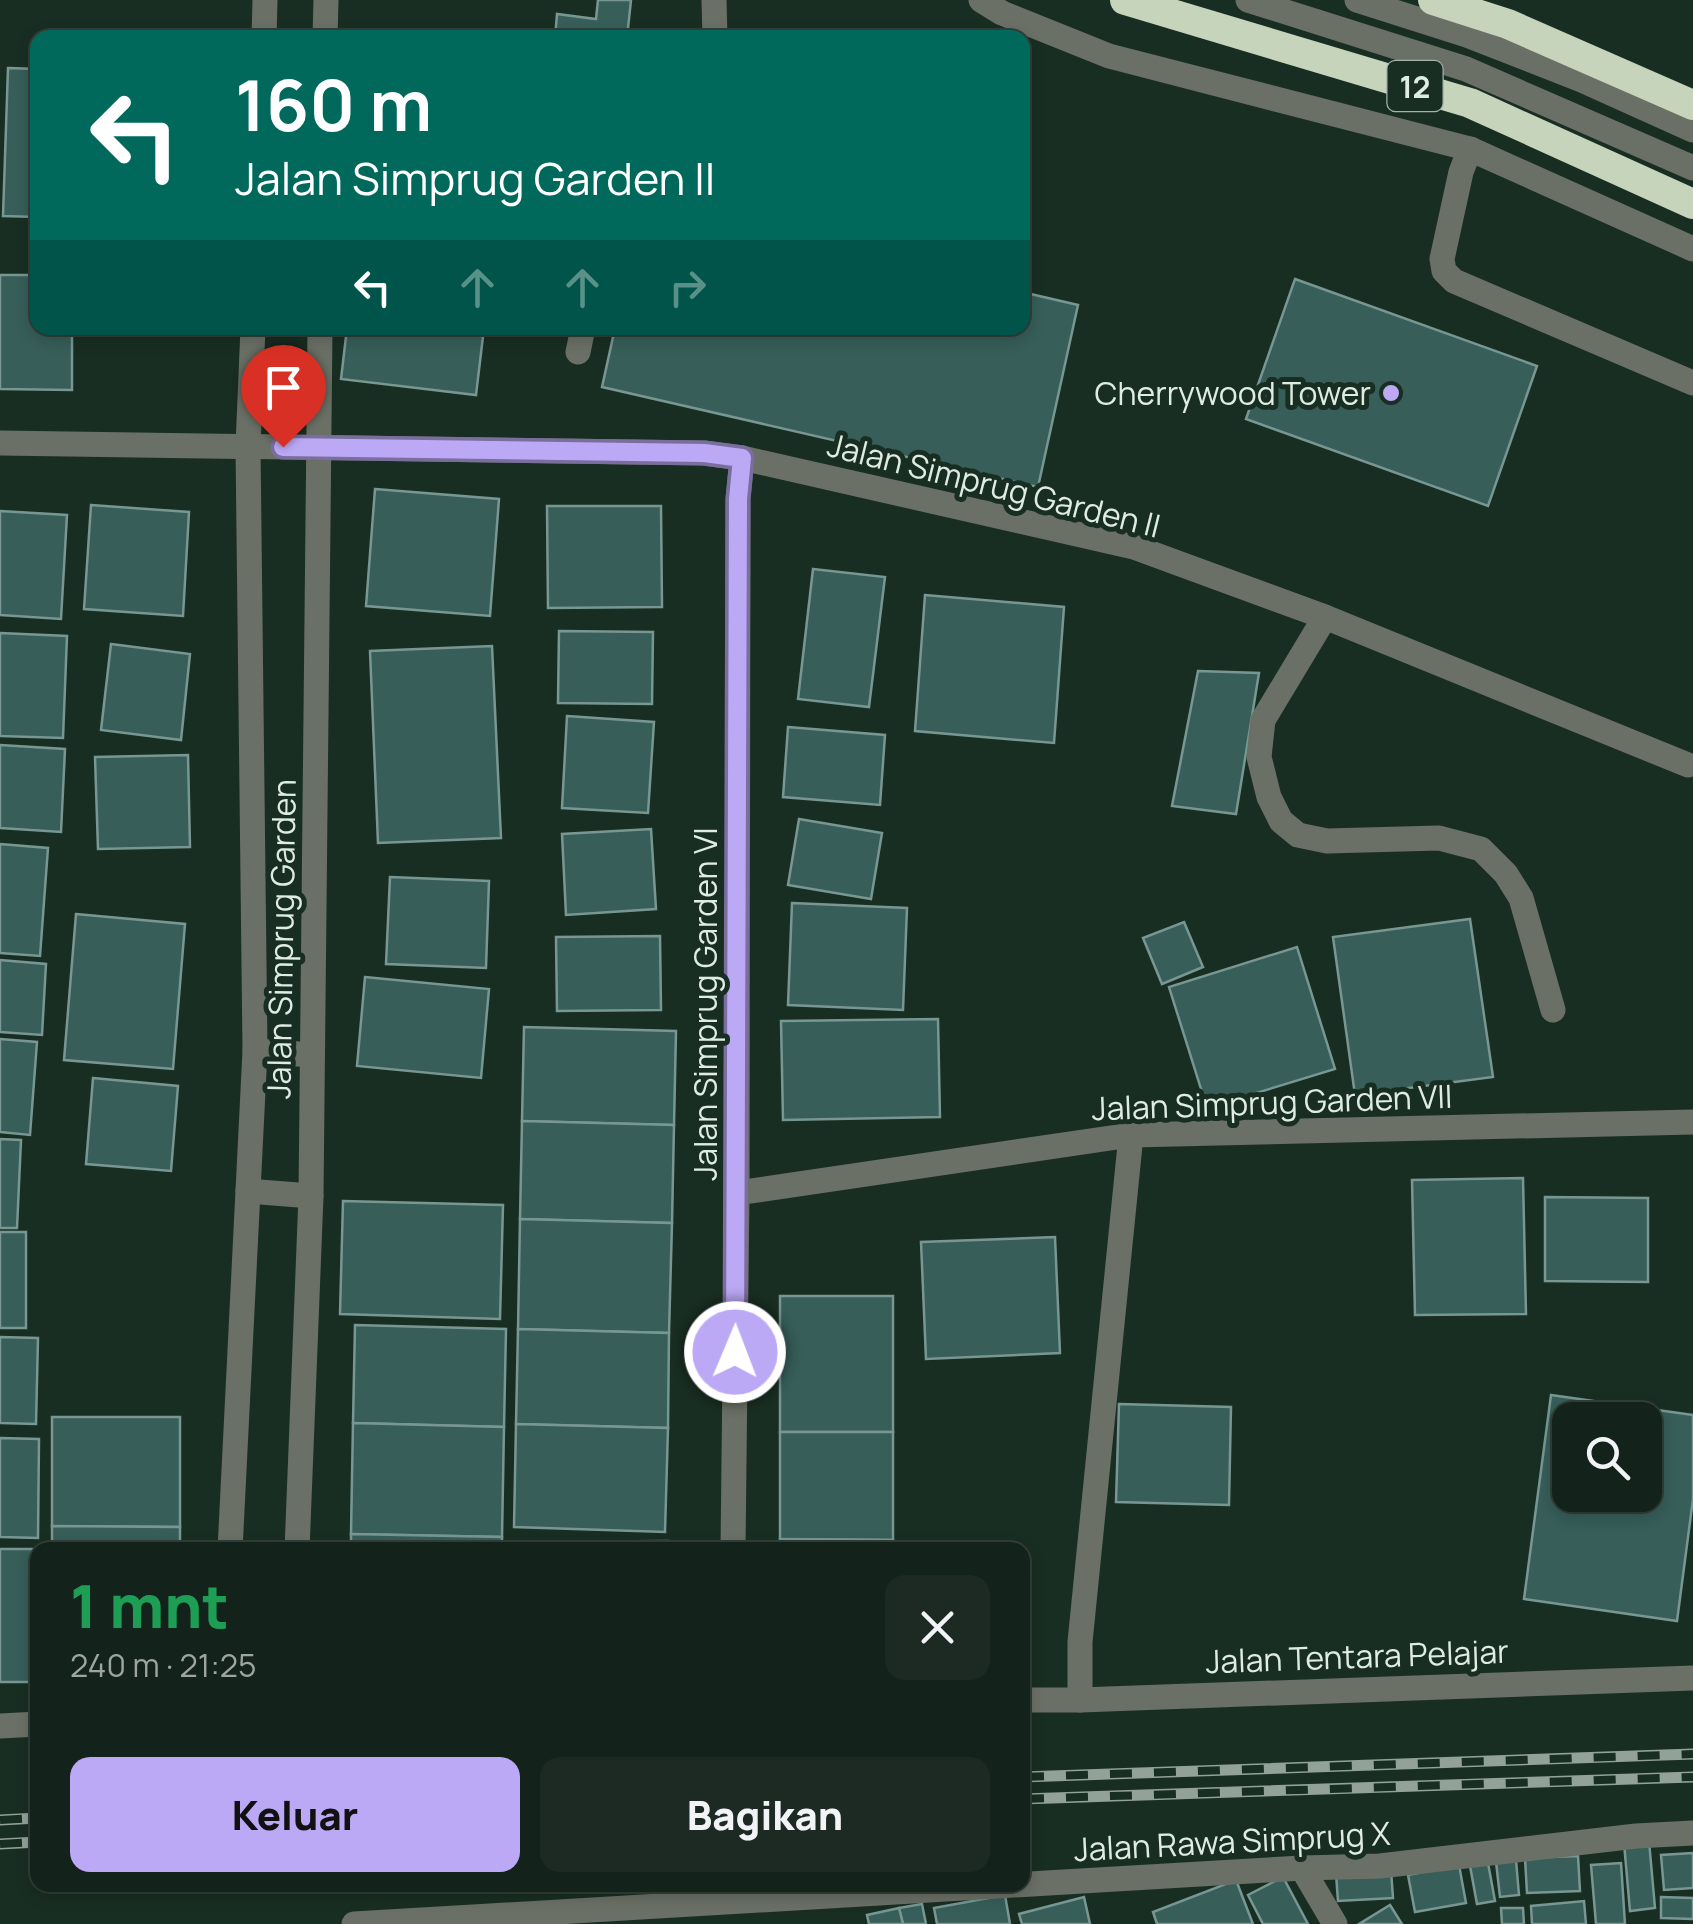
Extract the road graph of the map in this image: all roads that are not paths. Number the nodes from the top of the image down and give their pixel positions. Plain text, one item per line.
1 (266, 0) edge
2 (326, 0) edge
3 (714, 0) edge
4 (981, 0) edge
5 (1125, 0) edge
6 (1248, 0) edge
7 (1357, 0) edge
8 (1435, 0) edge
9 (264, 30) edge
10 (325, 30) edge
11 (716, 30) edge
12 (1693, 104) edge
13 (1693, 130) edge
14 (1466, 160) junction
15 (1693, 168) edge
16 (1693, 204) edge
17 (1693, 249) edge
18 (253, 335) edge
19 (320, 335) edge
20 (1693, 382) edge
21 (0, 443) edge
22 (248, 446) junction
23 (318, 448) junction
24 (742, 458) junction
25 (1325, 617) junction
26 (1688, 765) dead end
27 (1553, 1010) dead end
28 (254, 1051) junction
29 (312, 1055) junction
30 (1693, 1122) edge
31 (1131, 1135) junction
32 (248, 1191) junction
33 (737, 1193) junction
34 (312, 1196) junction
35 (230, 1542) edge
36 (297, 1542) edge
37 (733, 1542) edge
38 (1693, 1678) edge
39 (1030, 1700) edge
40 (1080, 1700) junction
41 (30, 1724) edge
42 (0, 1726) edge
43 (1693, 1833) edge
44 (1302, 1868) junction
45 (1030, 1884) edge
46 (896, 1892) edge
47 (354, 1924) edge
48 (1335, 1924) edge

1 - 9 street
2 - 10 street
3 - 11 street
4 - 14 street
5 - 16 highway, 12
6 - 15 street
7 - 13 street
8 - 12 highway
14 - 17 street
14 - 20 street
18 - 22 street, Jalan Simprug Garden
19 - 23 street, Jalan Simprug Garden
21 - 22 street
22 - 23 street, Jalan Simprug Garden II
22 - 28 street, Jalan Simprug Garden
23 - 24 street, Jalan Simprug Garden II
23 - 29 street, Jalan Simprug Garden
24 - 25 street, Jalan Simprug Garden II
24 - 33 street, Jalan Simprug Garden VI
25 - 26 street, Jalan Simprug Garden II
25 - 27 street
28 - 29 street
28 - 32 street, Jalan Simprug Garden
29 - 34 street, Jalan Simprug Garden
30 - 31 street, Jalan Simprug Garden VII
31 - 33 street, Jalan Simprug Garden VII
31 - 40 street
32 - 34 street
32 - 35 street, Jalan Simprug Garden
33 - 37 street, Jalan Simprug Garden VI
34 - 36 street, Jalan Simprug Garden
38 - 40 street, Jalan Tentara Pelajar
39 - 40 street, Jalan Tentara Pelajar
41 - 42 street
43 - 44 street, Jalan Rawa Simprug X
44 - 45 street, Jalan Rawa Simprug X
44 - 48 street
46 - 47 street, Jalan Rawa Simprug X

